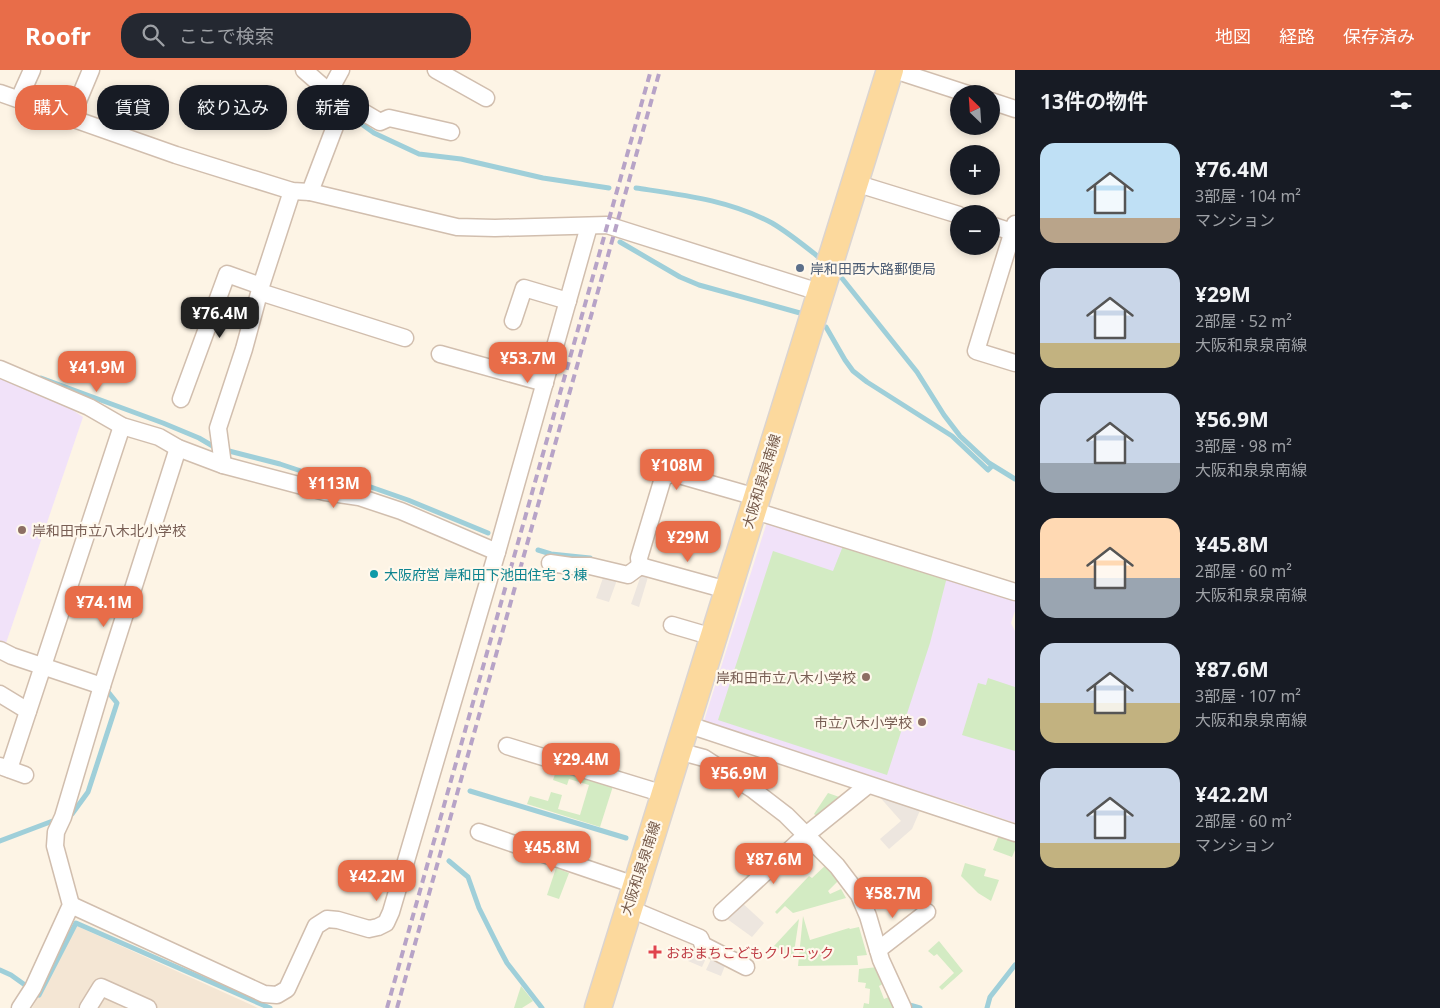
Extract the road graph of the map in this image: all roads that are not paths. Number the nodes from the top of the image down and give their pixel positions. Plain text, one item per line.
1 (32, 70) edge
2 (91, 70) edge
3 (304, 70) edge
4 (340, 70) edge
5 (436, 70) edge
6 (890, 70) edge
7 (894, 70) edge
8 (25, 85) edge
9 (84, 85) edge
10 (318, 85) edge
11 (338, 85) edge
12 (950, 88) edge
13 (0, 93) edge
14 (15, 98) edge
15 (486, 98) dead end
16 (1000, 104) edge
17 (1015, 108) edge
18 (369, 118) edge
19 (87, 124) edge
20 (328, 130) edge
21 (451, 132) dead end
22 (855, 183) junction
23 (292, 191) junction
24 (310, 192) junction
25 (950, 212) edge
26 (589, 226) junction
27 (1000, 227) edge
28 (1014, 230) edge
29 (261, 289) junction
30 (819, 292) junction
31 (568, 301) junction
32 (513, 321) dead end
33 (405, 338) dead end
34 (440, 354) dead end
35 (1015, 363) edge
36 (0, 369) edge
37 (545, 383) junction
38 (181, 399) dead end
39 (122, 426) junction
40 (178, 448) junction
41 (223, 465) junction
42 (754, 504) junction
43 (497, 552) junction
44 (550, 563) dead end
45 (640, 566) junction
46 (727, 590) junction
47 (1015, 592) edge
48 (672, 625) dead end
49 (712, 637) junction
50 (0, 650) edge
51 (42, 666) junction
52 (102, 686) junction
53 (0, 694) edge
54 (28, 711) junction
55 (686, 724) junction
56 (512, 751) dead end
57 (678, 751) junction
58 (4, 767) edge
59 (25, 775) dead end
60 (868, 786) junction
61 (664, 794) junction
62 (479, 832) dead end
63 (1015, 833) edge
64 (806, 836) junction
65 (631, 896) junction
66 (72, 905) junction
67 (722, 912) dead end
68 (927, 912) dead end
69 (878, 950) junction
70 (746, 967) dead end
71 (20, 1008) edge
72 (88, 1008) edge
73 (148, 1008) edge
74 (598, 1008) edge
75 (903, 1008) edge

1 - 8 street
2 - 9 street
3 - 10 street
4 - 11 street
5 - 15 street
6 - 22 main road, 大阪和泉泉南線
7 - 12 street
13 - 14 street
16 - 17 street
18 - 21 street
19 - 23 street
20 - 24 street
22 - 25 street
22 - 30 main road, 大阪和泉泉南線
23 - 24 street
23 - 29 street
24 - 26 street
26 - 30 street
26 - 31 street
27 - 28 street
28 - 35 street
29 - 33 street
29 - 38 street
29 - 41 street
30 - 42 main road, 大阪和泉泉南線
31 - 32 street
31 - 37 street
34 - 37 street
36 - 39 street
37 - 43 street
39 - 40 street
39 - 51 street
40 - 41 street
40 - 52 street
41 - 43 street
42 - 45 street
42 - 46 main road, 大阪和泉泉南線
42 - 47 street
43 - 66 street
44 - 45 street
45 - 46 street
46 - 49 main road, 大阪和泉泉南線
48 - 49 street
49 - 55 main road, 大阪和泉泉南線
50 - 51 street
51 - 52 street
51 - 54 street
52 - 66 street
53 - 54 street
54 - 58 street
55 - 57 main road, 大阪和泉泉南線
55 - 60 street
56 - 61 street
57 - 61 main road, 大阪和泉泉南線
57 - 64 street
58 - 59 street
60 - 63 street
60 - 64 street
61 - 65 main road, 大阪和泉泉南線
62 - 65 street
64 - 67 street
64 - 69 street
65 - 70 street
65 - 74 main road, 大阪和泉泉南線
66 - 71 street
68 - 69 street
69 - 75 street
72 - 73 street

